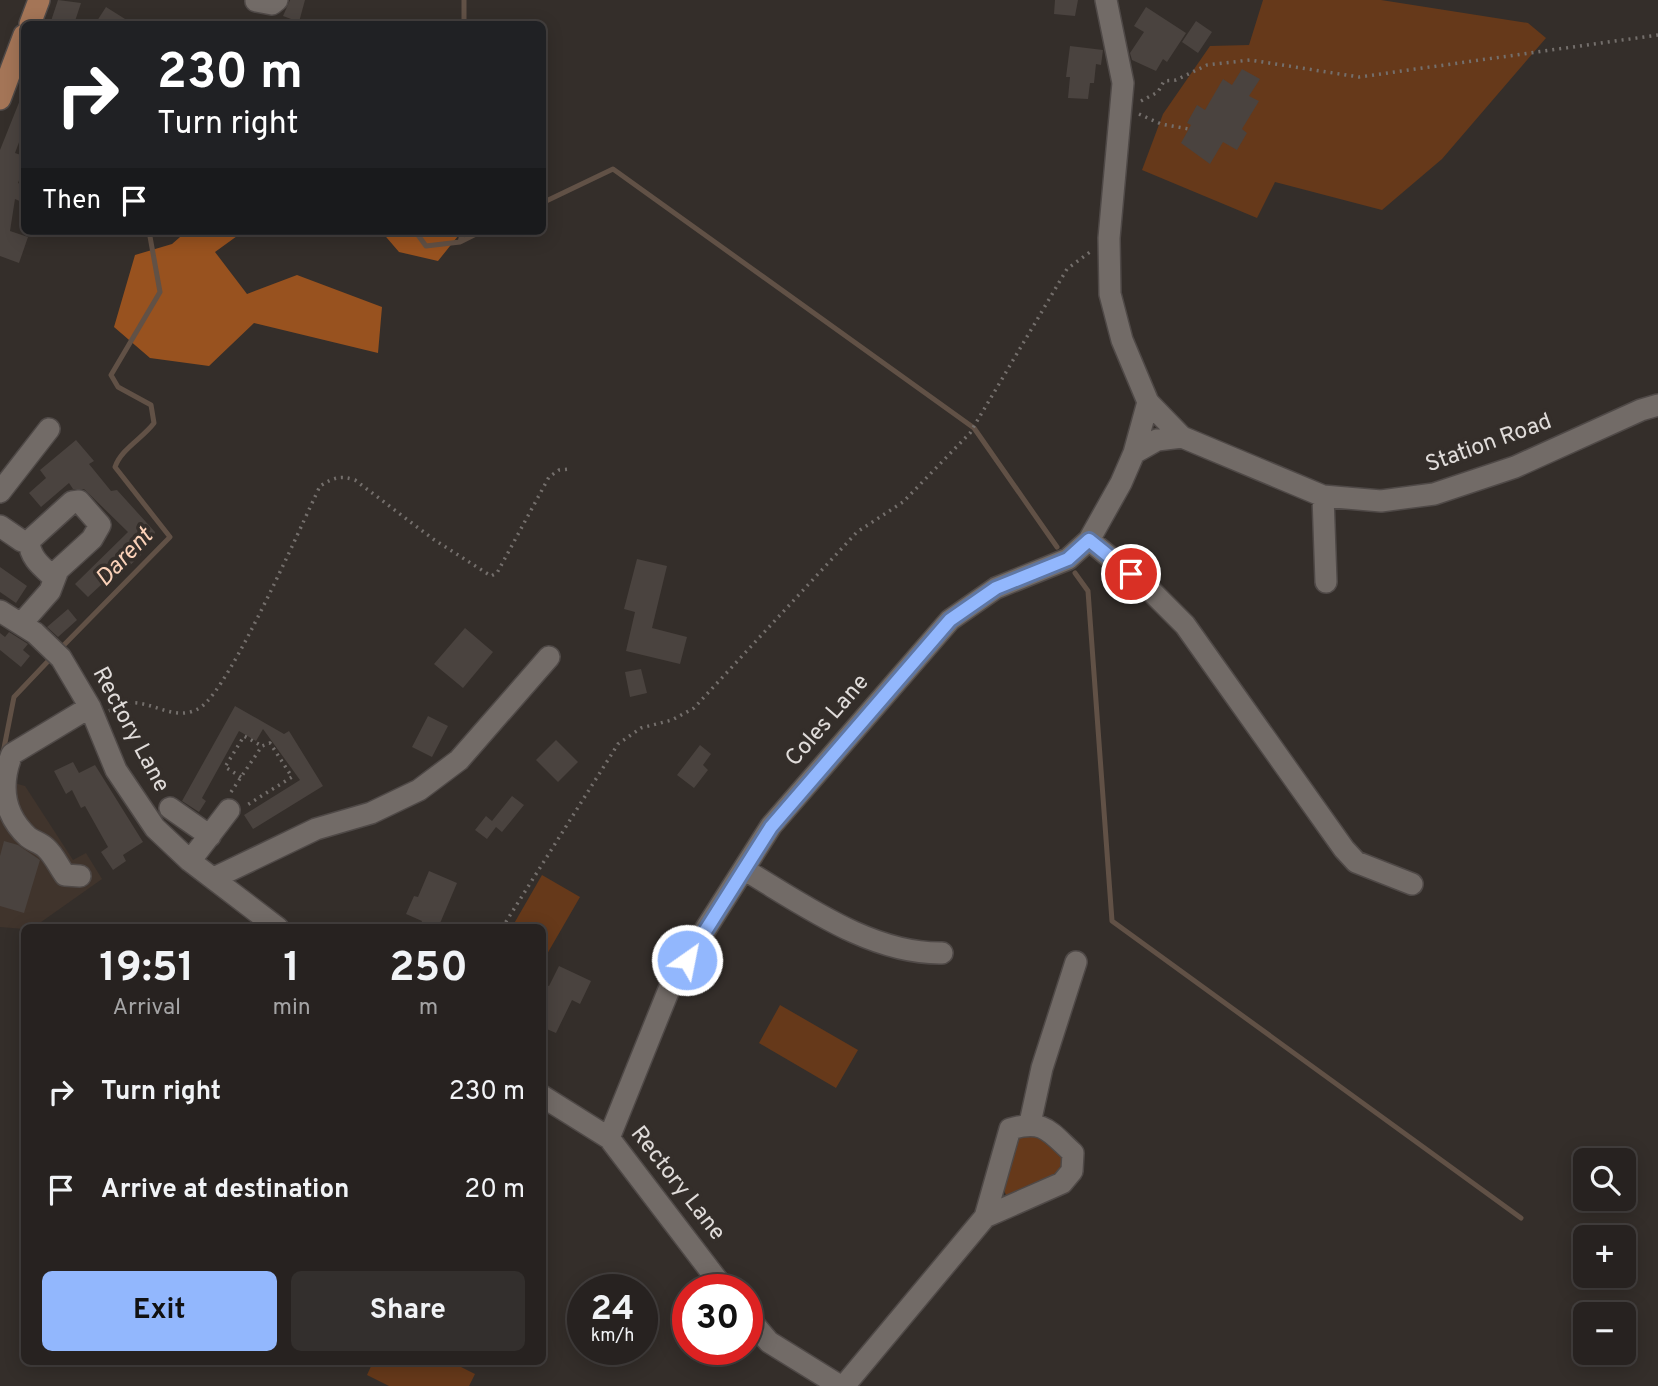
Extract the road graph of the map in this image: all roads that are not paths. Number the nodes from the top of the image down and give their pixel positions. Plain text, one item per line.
1 (39, 0) edge
2 (277, 0) edge
3 (1106, 0) edge
4 (256, 1) edge
5 (31, 21) edge
6 (21, 43) edge
7 (0, 99) edge
8 (1148, 402) junction
9 (1658, 405) edge
10 (49, 429) dead end
11 (1182, 437) junction
12 (1134, 453) junction
13 (0, 492) edge
14 (1323, 496) junction
15 (0, 526) edge
16 (1089, 540) junction
17 (29, 541) junction
18 (53, 577) junction
19 (1326, 582) dead end
20 (0, 611) edge
21 (20, 624) junction
22 (549, 657) dead end
23 (92, 713) junction
24 (170, 808) dead end
25 (190, 861) junction
26 (745, 870) junction
27 (80, 876) dead end
28 (214, 878) junction
29 (1412, 884) dead end
30 (273, 924) edge
31 (943, 953) dead end
32 (1076, 962) dead end
33 (546, 1099) edge
34 (1030, 1123) junction
35 (609, 1138) junction
36 (985, 1217) junction
37 (713, 1274) edge
38 (763, 1335) edge
39 (842, 1386) edge

1 - 5 main road
2 - 4 street
3 - 8 street
6 - 7 main road
8 - 11 street, Station Road
8 - 12 street, Coles Lane
9 - 14 street, Station Road
10 - 13 street
11 - 12 street
11 - 14 street, Station Road
12 - 16 street, Coles Lane
14 - 19 street
15 - 17 street
16 - 26 street, Coles Lane
16 - 29 street
17 - 18 street
17 - 18 street
18 - 21 street
20 - 21 street, Rectory Lane
21 - 23 street, Rectory Lane
22 - 28 street
23 - 25 street, Rectory Lane
23 - 27 street
24 - 25 street
25 - 28 street, Rectory Lane
26 - 31 street
26 - 35 street, Coles Lane
28 - 30 street, Rectory Lane
32 - 34 street
33 - 35 street, Rectory Lane
34 - 36 street
34 - 36 street
35 - 37 street, Rectory Lane
36 - 39 street
38 - 39 street

